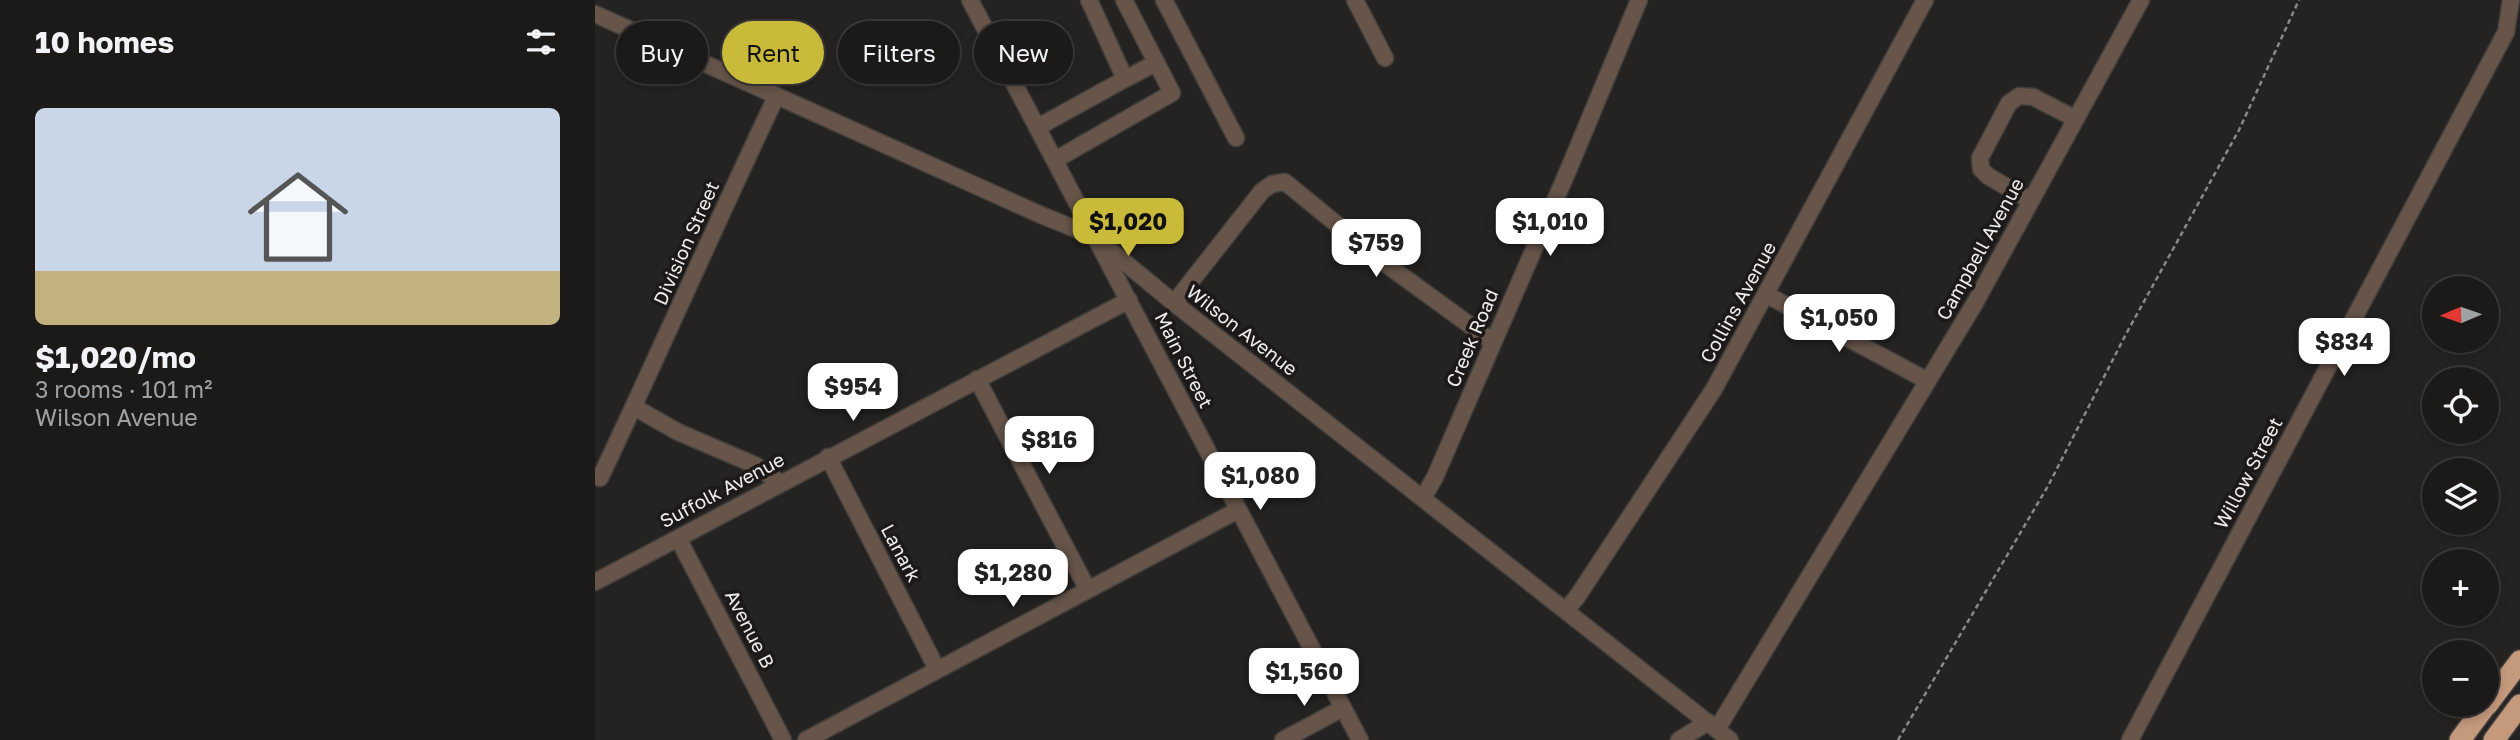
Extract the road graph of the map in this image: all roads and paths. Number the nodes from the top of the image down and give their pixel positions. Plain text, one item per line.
1 (970, 0) edge
2 (1089, 0) edge
3 (1124, 0) edge
4 (1164, 0) edge
5 (1355, 0) edge
6 (1639, 0) edge
7 (1925, 0) edge
8 (2141, 0) edge
9 (2299, 0) edge
10 (2511, 0) edge
11 (595, 14) edge
12 (1385, 58) dead end
13 (1156, 63) junction
14 (1125, 79) junction
15 (776, 97) junction
16 (2076, 119) junction
17 (1038, 127) junction
18 (1236, 138) dead end
19 (1055, 160) junction
20 (2031, 201) junction
21 (1093, 236) junction
22 (1767, 295) junction
23 (1129, 300) junction
24 (1174, 303) junction
25 (1493, 342) junction
26 (977, 379) junction
27 (1929, 381) junction
28 (634, 407) junction
29 (828, 457) junction
30 (600, 478) dead end
31 (780, 483) junction
32 (1423, 498) junction
33 (1238, 510) junction
34 (678, 538) junction
35 (595, 582) edge
36 (1088, 590) junction
37 (1566, 610) junction
38 (2520, 661) edge
39 (937, 669) junction
40 (2499, 689) edge
41 (2520, 705) edge
42 (1343, 708) junction
43 (2478, 717) edge
44 (1718, 731) edge
45 (783, 740) edge
46 (806, 740) edge
47 (1283, 740) edge
48 (1360, 740) edge
49 (1679, 740) edge
50 (1898, 740) edge
51 (2130, 740) edge
52 (2460, 740) edge
53 (2494, 740) edge

1 - 17 street, Main Street
2 - 14 street
3 - 13 street
4 - 18 street
5 - 12 street
6 - 25 street, Creek Road
7 - 22 street, Collins Avenue
8 - 16 street, Campbell Avenue
9 - 50 path
10 - 51 street, Willow Street
11 - 15 street, Wilson Avenue
13 - 14 street
13 - 19 street
14 - 17 street
15 - 21 street, Wilson Avenue
15 - 28 street, Division Street
16 - 20 street, Campbell Avenue
16 - 20 street
17 - 19 street, Main Street
19 - 21 street, Main Street
20 - 27 street, Campbell Avenue
21 - 23 street, Main Street
21 - 24 street, Wilson Avenue
22 - 27 street
22 - 37 street, Collins Avenue
23 - 26 street, Suffolk Avenue
23 - 33 street, Main Street
24 - 25 street
24 - 32 street, Wilson Avenue
25 - 32 street, Creek Road
26 - 29 street, Suffolk Avenue
26 - 36 street
27 - 44 street, Campbell Avenue
28 - 30 street, Division Street
28 - 31 street
29 - 31 street, Suffolk Avenue
29 - 39 street, Lanark
31 - 34 street, Suffolk Avenue
32 - 37 street, Wilson Avenue
33 - 36 street
33 - 42 street, Main Street
34 - 35 street, Suffolk Avenue
34 - 45 street, Avenue B
36 - 39 street
37 - 44 street, Wilson Avenue
38 - 40 highway
39 - 46 street
41 - 53 highway
42 - 47 street
42 - 48 street, Main Street
43 - 52 highway
44 - 49 street, Campbell Avenue

